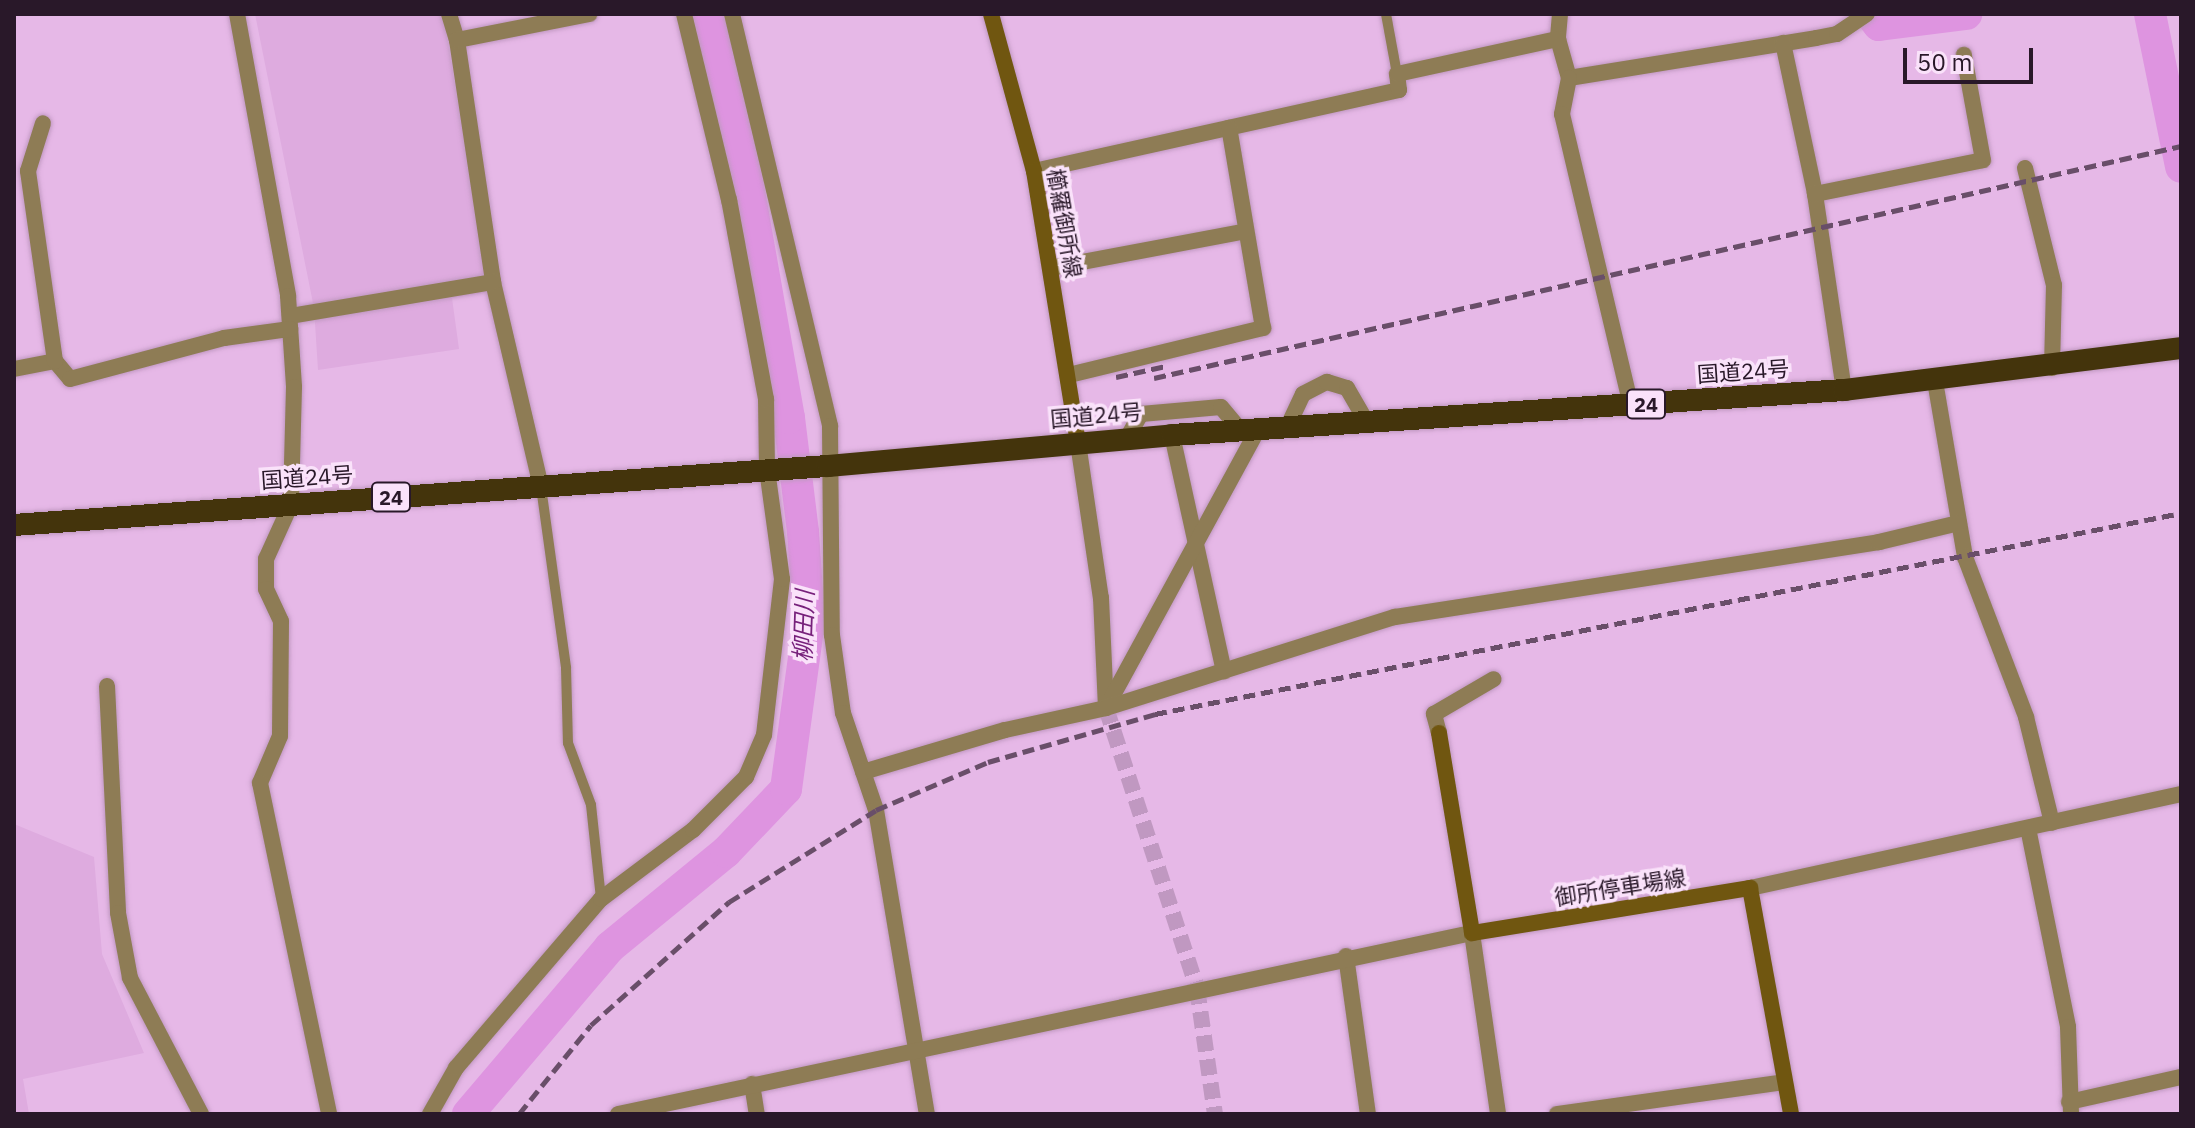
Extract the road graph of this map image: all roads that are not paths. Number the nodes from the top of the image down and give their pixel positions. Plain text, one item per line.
1 (237, 14) edge
2 (449, 14) edge
3 (589, 14) edge
4 (684, 14) edge
5 (732, 14) edge
6 (991, 14) edge
7 (1386, 14) edge
8 (1560, 14) edge
9 (1867, 14) edge
10 (1558, 39) junction
11 (457, 40) junction
12 (1783, 43) junction
13 (1964, 55) dead end
14 (1397, 74) junction
15 (1569, 78) junction
16 (43, 123) dead end
17 (1229, 128) junction
18 (2025, 168) dead end
19 (1034, 171) junction
20 (1815, 194) junction
21 (1246, 231) junction
22 (1051, 268) junction
23 (493, 282) junction
24 (290, 322) junction
25 (2181, 348) edge
26 (55, 361) junction
27 (2052, 368) junction
28 (14, 369) edge
29 (1069, 375) junction
30 (1935, 381) junction
31 (1844, 390) junction
32 (1631, 405) junction
33 (1367, 422) junction
34 (1288, 426) junction
35 (1249, 429) junction
36 (1172, 435) junction
37 (1127, 438) junction
38 (1078, 443) junction
39 (821, 466) junction
40 (774, 470) junction
41 (541, 487) junction
42 (291, 504) junction
43 (1959, 523) junction
44 (14, 525) edge
45 (1196, 544) junction
46 (1224, 671) junction
47 (1494, 679) dead end
48 (107, 686) dead end
49 (1106, 708) junction
50 (1439, 733) joint
51 (863, 772) junction
52 (2181, 794) edge
53 (2052, 823) junction
54 (2028, 828) junction
55 (1750, 888) junction
56 (601, 899) junction
57 (1472, 933) junction
58 (1346, 956) junction
59 (915, 1049) junction
60 (2181, 1077) edge
61 (1785, 1082) junction
62 (752, 1084) junction
63 (2070, 1108) edge
64 (201, 1114) edge
65 (329, 1114) edge
66 (430, 1114) edge
67 (618, 1114) edge
68 (757, 1114) edge
69 (927, 1114) edge
70 (1368, 1114) edge
71 (1498, 1114) edge
72 (1557, 1114) edge
73 (1791, 1114) edge

1 - 24 street
2 - 11 street
3 - 11 street
4 - 40 street
5 - 39 street
6 - 19 main road, 櫛羅御所線
7 - 14 lane
8 - 10 street
9 - 12 street
10 - 14 street
10 - 15 street
11 - 23 street
12 - 15 street
12 - 20 street
13 - 20 street
14 - 17 street
15 - 32 street
16 - 26 street
17 - 19 street
17 - 21 street
18 - 27 street
19 - 22 main road, 櫛羅御所線
20 - 31 street
21 - 22 street
21 - 29 street
22 - 29 main road, 櫛羅御所線
23 - 24 street
23 - 41 street
24 - 26 street
24 - 42 street
25 - 27 highway, 国道24号 / 24
26 - 28 street
27 - 30 highway, 国道24号 / 24
29 - 38 main road, 櫛羅御所線
30 - 31 highway, 国道24号 / 24
30 - 43 street
31 - 32 highway, 国道24号 / 24
32 - 33 highway, 国道24号 / 24
33 - 34 highway, 国道24号 / 24
33 - 34 street
34 - 35 highway, 国道24号 / 24
35 - 36 highway, 国道24号 / 24
35 - 37 street
35 - 45 street
36 - 37 highway, 国道24号 / 24
36 - 45 street
37 - 38 highway, 国道24号 / 24
38 - 39 highway, 国道24号 / 24
38 - 49 street
39 - 40 highway, 国道24号 / 24
39 - 51 street
40 - 41 highway, 国道24号 / 24
40 - 56 street
41 - 42 highway, 国道24号 / 24
41 - 56 lane
42 - 44 highway, 国道24号 / 24
42 - 65 street
43 - 46 street
43 - 53 street
45 - 46 street
45 - 49 street
46 - 49 street
47 - 50 street
48 - 64 street
49 - 51 street
50 - 57 main road
51 - 59 street
52 - 53 street
53 - 54 street
54 - 55 street
54 - 63 street
55 - 57 main road, 御所停車場線
55 - 61 main road
56 - 66 street
57 - 58 street
57 - 71 street
58 - 59 street
58 - 70 street
59 - 62 street
59 - 69 street
60 - 63 street
61 - 72 street
61 - 73 main road
62 - 67 street
62 - 68 street

